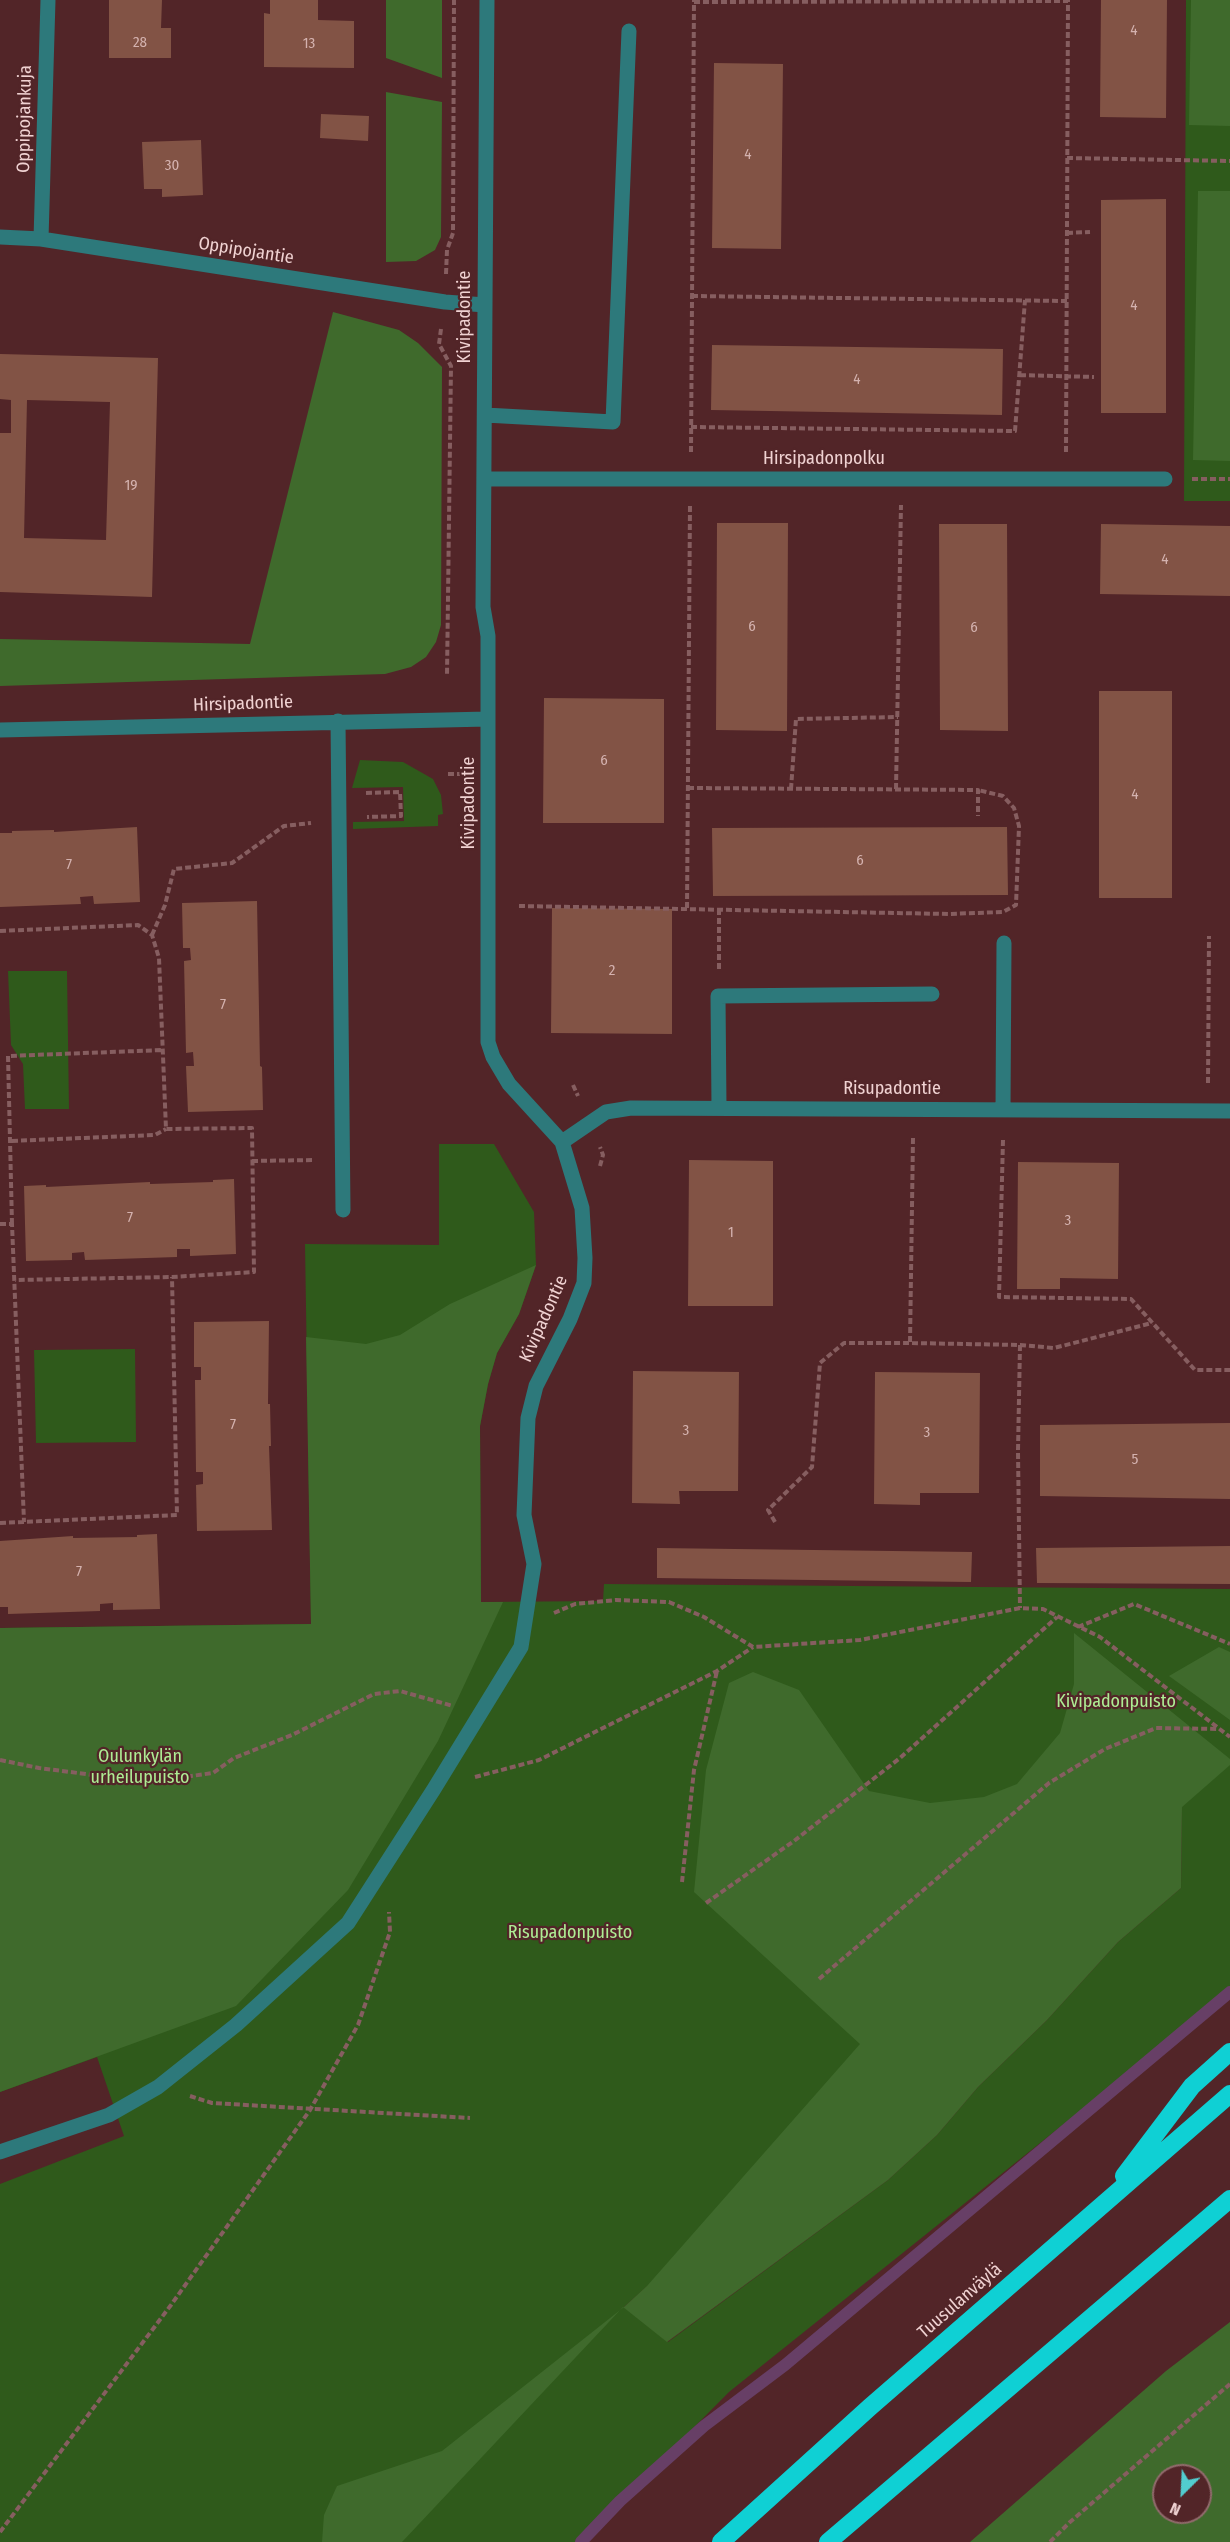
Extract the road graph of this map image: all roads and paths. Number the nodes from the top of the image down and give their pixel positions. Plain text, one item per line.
1 (48, 0) edge
2 (454, 0) edge
3 (487, 0) edge
4 (694, 1) edge
5 (1011, 1) edge
6 (1068, 1) edge
7 (629, 31) dead end
8 (1067, 158) junction
9 (1230, 162) edge
10 (1090, 232) dead end
11 (1067, 233) junction
12 (0, 237) edge
13 (41, 239) junction
14 (692, 296) junction
15 (1025, 300) junction
16 (1066, 301) junction
17 (445, 302) junction
18 (485, 305) junction
19 (1020, 375) junction
20 (1066, 376) junction
21 (1094, 377) dead end
22 (484, 415) junction
23 (691, 427) junction
24 (1066, 459) dead end
25 (690, 478) junction
26 (484, 479) junction
27 (902, 479) junction
28 (1164, 479) joint
29 (1230, 479) edge
30 (447, 675) dead end
31 (898, 717) junction
32 (488, 719) junction
33 (338, 721) junction
34 (0, 730) edge
35 (688, 788) junction
36 (791, 789) junction
37 (896, 789) junction
38 (978, 790) junction
39 (338, 793) junction
40 (978, 816) dead end
41 (339, 820) junction
42 (519, 906) dead end
43 (687, 908) junction
44 (719, 909) junction
45 (0, 931) edge
46 (153, 936) junction
47 (1209, 936) dead end
48 (720, 942) dead end
49 (1004, 943) dead end
50 (932, 994) dead end
51 (163, 1050) junction
52 (1208, 1084) dead end
53 (719, 1107) junction
54 (913, 1108) junction
55 (1003, 1108) junction
56 (1230, 1111) edge
57 (166, 1129) junction
58 (1003, 1140) dead end
59 (12, 1141) junction
60 (562, 1142) junction
61 (342, 1159) junction
62 (252, 1161) junction
63 (343, 1210) dead end
64 (0, 1224) edge
65 (12, 1224) junction
66 (172, 1277) junction
67 (15, 1280) junction
68 (1152, 1323) junction
69 (910, 1342) junction
70 (1020, 1345) junction
71 (1230, 1370) edge
72 (24, 1522) junction
73 (775, 1522) dead end
74 (0, 1523) edge
75 (1020, 1608) junction
76 (527, 1610) junction
77 (1057, 1617) junction
78 (1078, 1627) junction
79 (1230, 1644) edge
80 (753, 1647) junction
81 (717, 1671) junction
82 (478, 1718) junction
83 (1220, 1729) junction
84 (1230, 1737) edge
85 (0, 1760) edge
86 (434, 1790) junction
87 (682, 1882) dead end
88 (706, 1903) dead end
89 (389, 1908) dead end
90 (819, 1979) dead end
91 (1230, 2052) edge
92 (158, 2087) junction
93 (1230, 2094) edge
94 (310, 2110) junction
95 (470, 2118) dead end
96 (0, 2152) edge
97 (1230, 2199) edge
98 (1104, 2204) junction
99 (1230, 2384) edge
100 (0, 2532) edge
101 (721, 2542) edge
102 (828, 2542) edge
103 (1050, 2542) edge

1 - 13 street, Oppipojankuja
2 - 17 path
3 - 18 street, Kivipadontie
4 - 5 path
4 - 14 path
5 - 6 path
6 - 8 path
7 - 22 street
8 - 9 path
8 - 11 path
10 - 11 path
11 - 16 path
12 - 13 street, Oppipojantie
13 - 17 street, Oppipojantie
14 - 15 path
14 - 23 path
15 - 16 path
15 - 19 path
16 - 20 path
17 - 18 street, Oppipojantie
17 - 30 path
18 - 22 street, Kivipadontie
19 - 20 path
19 - 23 path
20 - 21 path
20 - 24 path
22 - 26 street, Kivipadontie
23 - 25 path
25 - 26 street, Hirsipadonpolku
25 - 27 street, Hirsipadonpolku
25 - 35 path
26 - 32 street, Kivipadontie
27 - 28 street, Hirsipadonpolku
27 - 31 path
28 - 29 path
31 - 36 path
31 - 37 path
32 - 33 street, Hirsipadontie
32 - 60 street, Kivipadontie
33 - 34 street, Hirsipadontie
33 - 39 street
35 - 36 path
35 - 43 path
36 - 37 path
37 - 38 path
38 - 40 path
38 - 44 path
39 - 41 street
39 - 41 path
41 - 46 path
41 - 61 street
42 - 43 path
43 - 44 path
44 - 48 path
45 - 46 path
46 - 51 path
47 - 52 path
49 - 55 street
50 - 53 street
51 - 57 path
51 - 59 path
53 - 54 street, Risupadontie
53 - 60 street, Risupadontie
54 - 55 street, Risupadontie
54 - 69 path
55 - 56 street, Risupadontie
57 - 59 path
57 - 62 path
58 - 68 path
59 - 65 path
60 - 76 street, Kivipadontie
61 - 62 path
61 - 63 street
62 - 66 path
64 - 65 path
65 - 67 path
66 - 67 path
66 - 72 path
67 - 72 path
68 - 70 path
68 - 71 path
69 - 70 path
69 - 73 path
70 - 75 path
72 - 74 path
75 - 77 path
75 - 80 path
76 - 80 path
76 - 82 street
77 - 78 path
77 - 88 path
78 - 79 path
78 - 83 path
80 - 81 path
81 - 86 path
81 - 87 path
82 - 85 path
82 - 86 street
83 - 84 path
83 - 90 path
86 - 92 street
89 - 94 path
91 - 98 highway
92 - 94 path
92 - 96 street
93 - 98 highway, Tuusulanväylä
94 - 95 path
94 - 100 path
97 - 102 highway
98 - 101 highway, Tuusulanväylä
99 - 103 path

